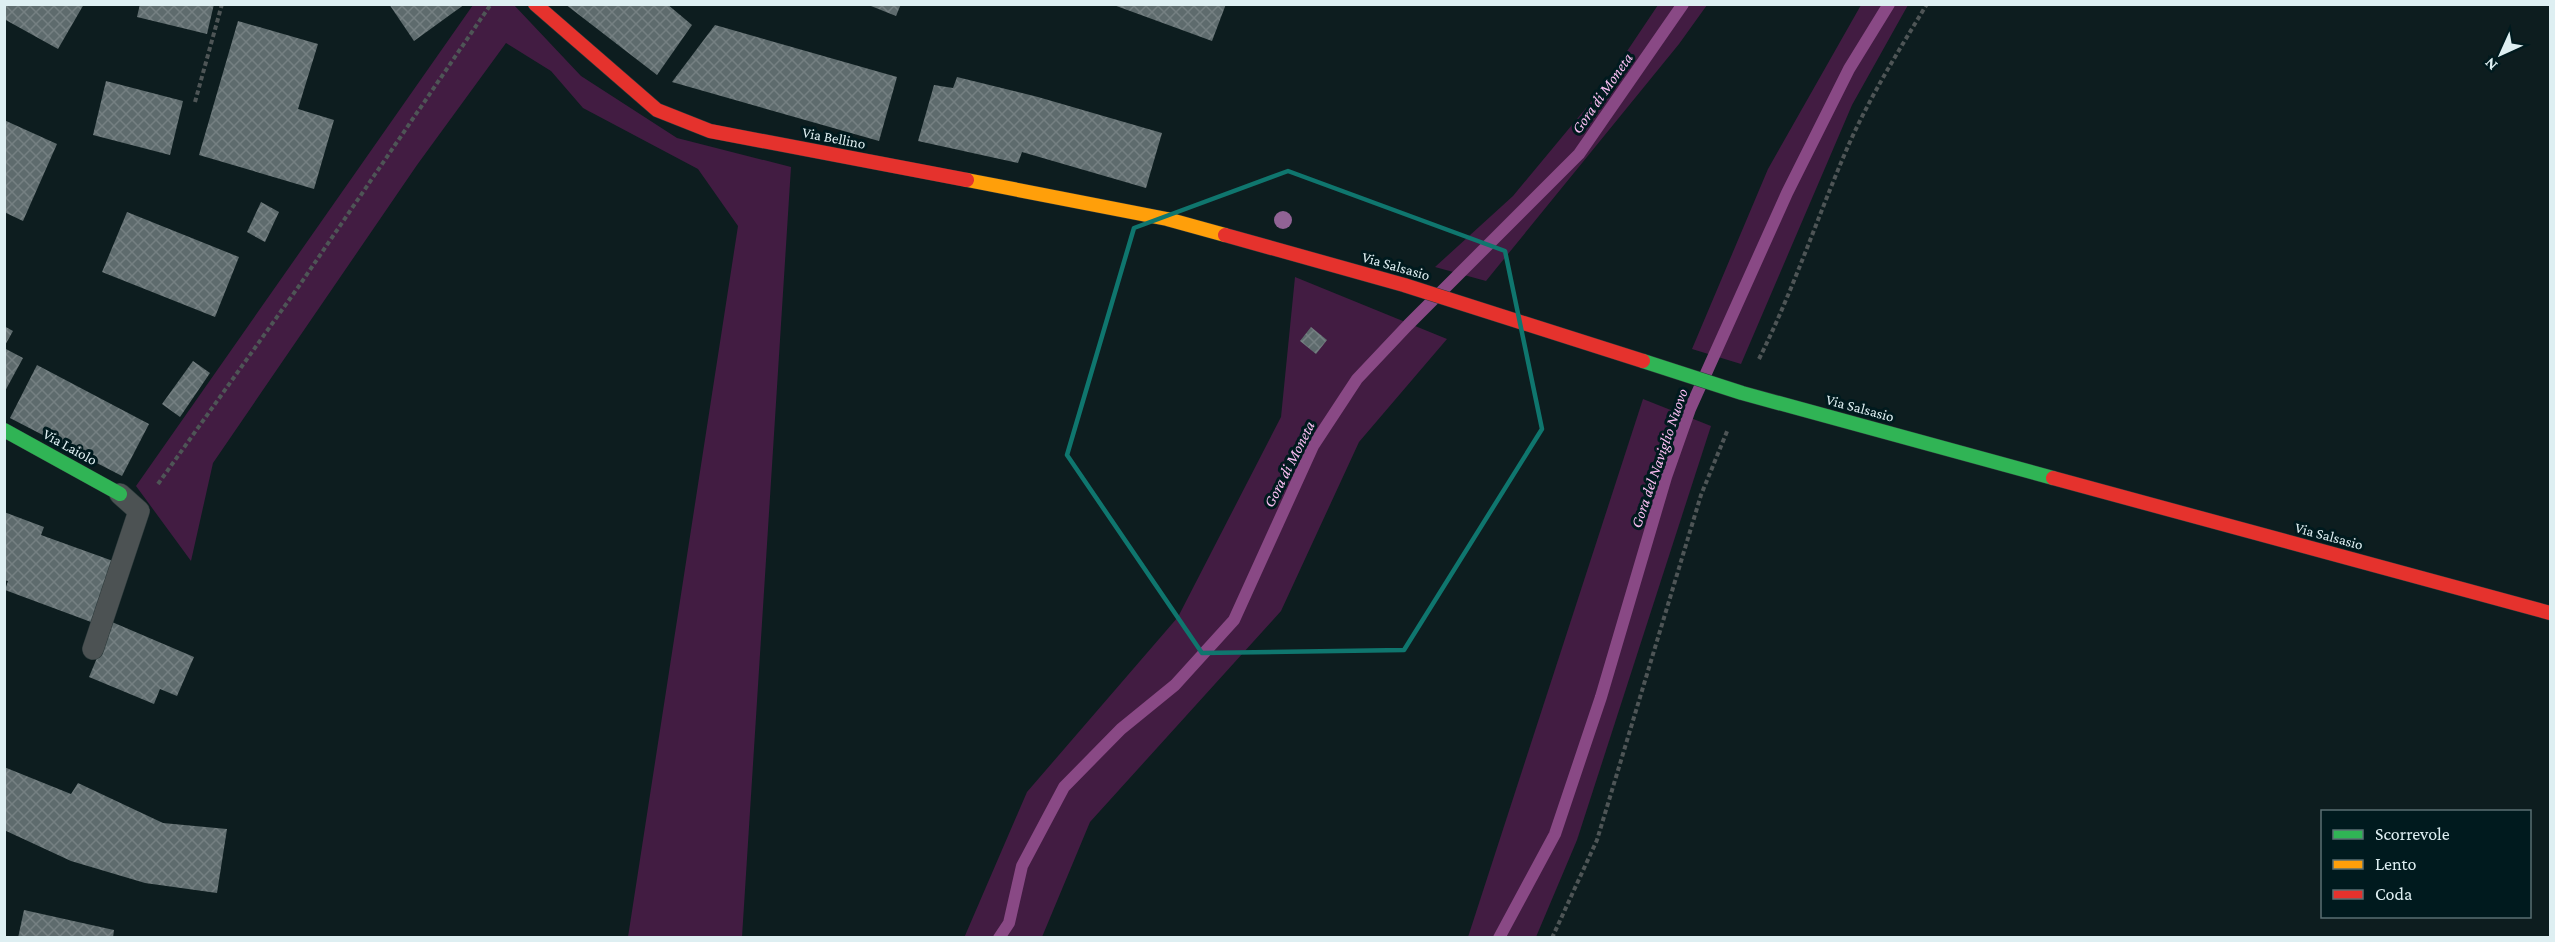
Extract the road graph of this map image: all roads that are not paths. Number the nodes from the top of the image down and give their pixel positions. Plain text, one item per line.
1 (536, 4) edge
2 (1167, 219) joint
3 (4, 430) edge
4 (120, 494) joint
5 (2550, 613) edge
6 (93, 649) dead end

1 - 2 street, Via Bellino
2 - 5 street, Via Salsasio
3 - 4 street, Via Laiolo
4 - 6 lane

